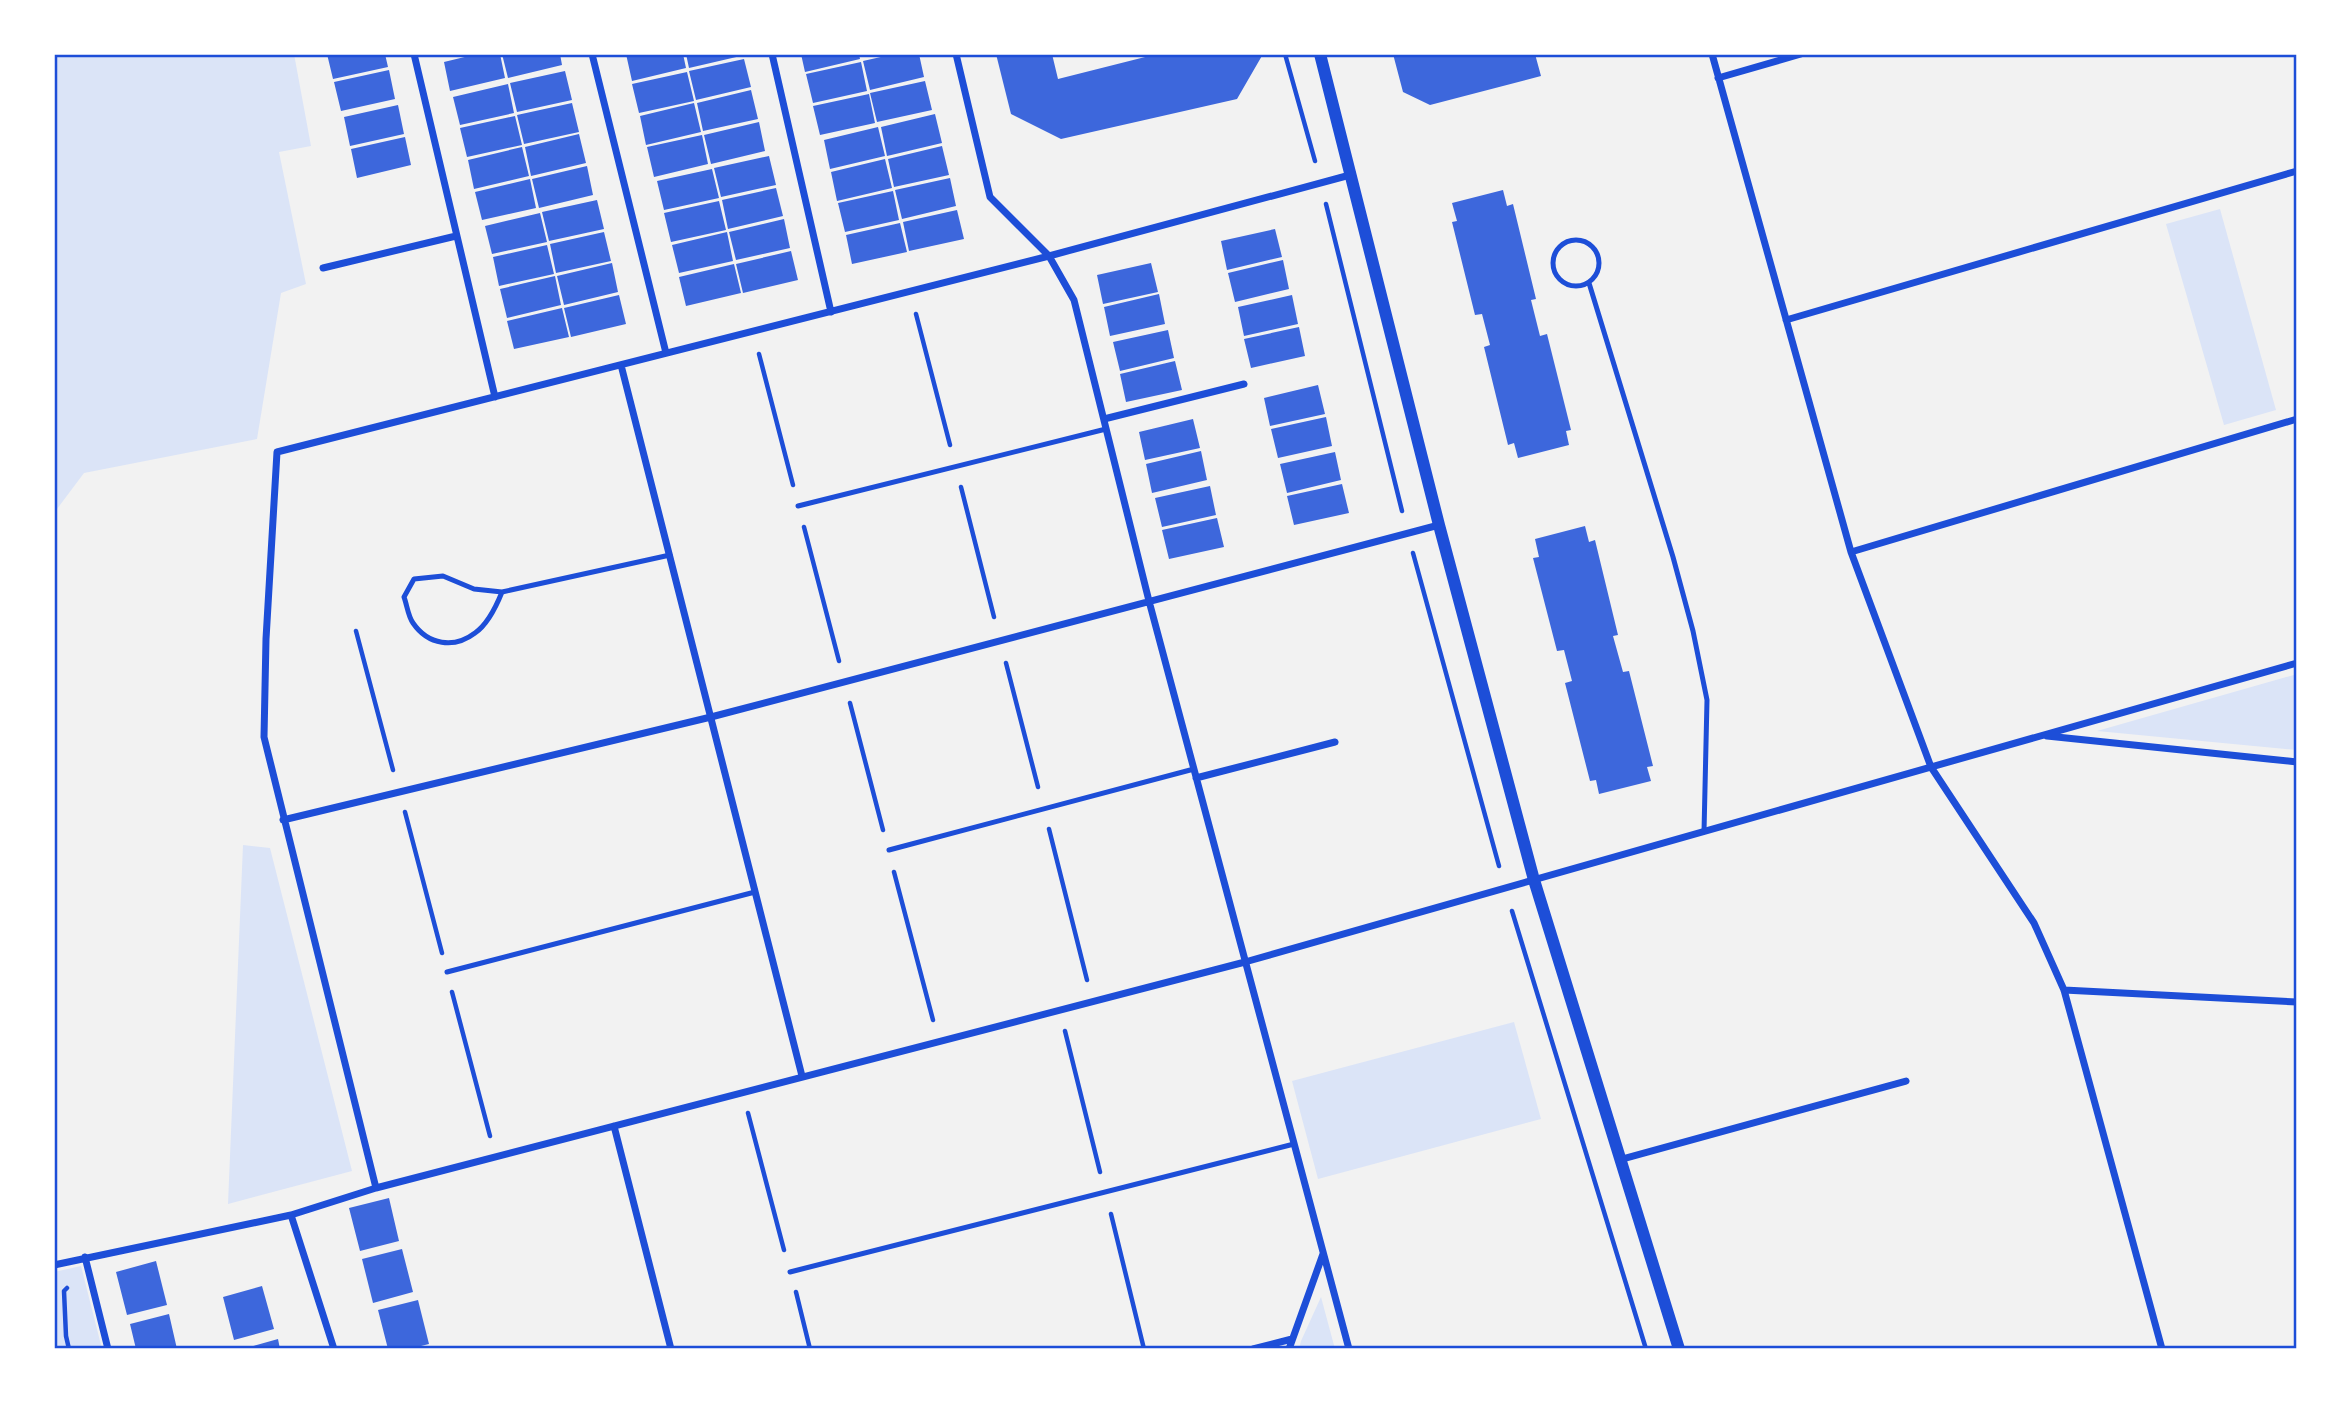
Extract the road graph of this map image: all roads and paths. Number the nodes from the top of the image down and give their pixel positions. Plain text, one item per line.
1 (414, 54) edge
2 (592, 54) edge
3 (772, 54) edge
4 (956, 54) edge
5 (1320, 54) edge
6 (1712, 54) edge
7 (1801, 54) edge
8 (1718, 78) junction
9 (2297, 170) edge
10 (1350, 175) junction
11 (456, 236) junction
12 (1049, 256) junction
13 (323, 268) dead end
14 (1589, 283) junction
15 (831, 312) junction
16 (1786, 320) junction
17 (666, 353) junction
18 (621, 365) junction
19 (1244, 384) dead end
20 (495, 397) junction
21 (1104, 419) junction
22 (2297, 419) edge
23 (1106, 429) junction
24 (798, 506) dead end
25 (1438, 525) junction
26 (1851, 552) junction
27 (670, 555) junction
28 (502, 592) junction
29 (1149, 601) junction
30 (356, 631) dead end
31 (2297, 663) edge
32 (711, 717) junction
33 (2041, 736) junction
34 (1335, 742) dead end
35 (2297, 762) edge
36 (1931, 768) junction
37 (1194, 769) junction
38 (1196, 778) junction
39 (399, 793) junction
40 (283, 820) junction
41 (1704, 832) junction
42 (888, 850) dead end
43 (1534, 880) junction
44 (755, 892) junction
45 (1245, 961) junction
46 (447, 972) junction
47 (2064, 990) junction
48 (2297, 1002) edge
49 (802, 1076) junction
50 (1906, 1081) dead end
51 (743, 1092) junction
52 (614, 1126) junction
53 (1294, 1144) junction
54 (495, 1157) junction
55 (1622, 1159) junction
56 (376, 1188) junction
57 (291, 1215) junction
58 (1323, 1253) junction
59 (85, 1257) junction
60 (54, 1265) edge
61 (790, 1272) junction
62 (1292, 1339) junction
63 (108, 1349) edge
64 (334, 1349) edge
65 (671, 1349) edge
66 (810, 1349) edge
67 (1253, 1349) edge
68 (1289, 1349) edge
69 (1349, 1349) edge
70 (1679, 1349) edge
71 (2162, 1349) edge

1 - 11 street
2 - 17 street
3 - 15 street
4 - 12 street
5 - 10 street
6 - 8 street
7 - 8 street
8 - 16 street
9 - 16 street
10 - 12 street
10 - 25 street
11 - 13 street
11 - 20 street
12 - 15 street
12 - 21 street
14 - 14 lane
14 - 41 lane
15 - 17 street
16 - 26 street
17 - 18 street
18 - 20 street
18 - 27 street
19 - 21 street
20 - 40 street
21 - 23 street
22 - 26 street
23 - 24 lane
23 - 29 street
25 - 29 street
25 - 43 street
26 - 36 street
27 - 28 lane
27 - 32 street
28 - 28 lane
29 - 32 street
29 - 37 street
30 - 39 path
31 - 33 street
32 - 39 street
32 - 44 street
33 - 35 street
33 - 36 street
34 - 38 street
36 - 41 street
36 - 47 street
37 - 38 street
37 - 42 lane
38 - 45 street
39 - 40 street
39 - 46 path
40 - 56 street
41 - 43 street
43 - 45 street
43 - 55 street
44 - 46 lane
44 - 49 street
45 - 49 street
45 - 53 street
46 - 54 path
47 - 48 street
47 - 71 street
49 - 51 street
50 - 55 street
51 - 52 street
51 - 61 path
52 - 54 street
52 - 65 street
53 - 58 street
53 - 61 lane
54 - 56 street
55 - 70 street
56 - 57 street
57 - 59 street
57 - 64 street
58 - 62 street
58 - 69 street
59 - 60 street
59 - 63 street
61 - 66 path
62 - 67 street
62 - 68 street

